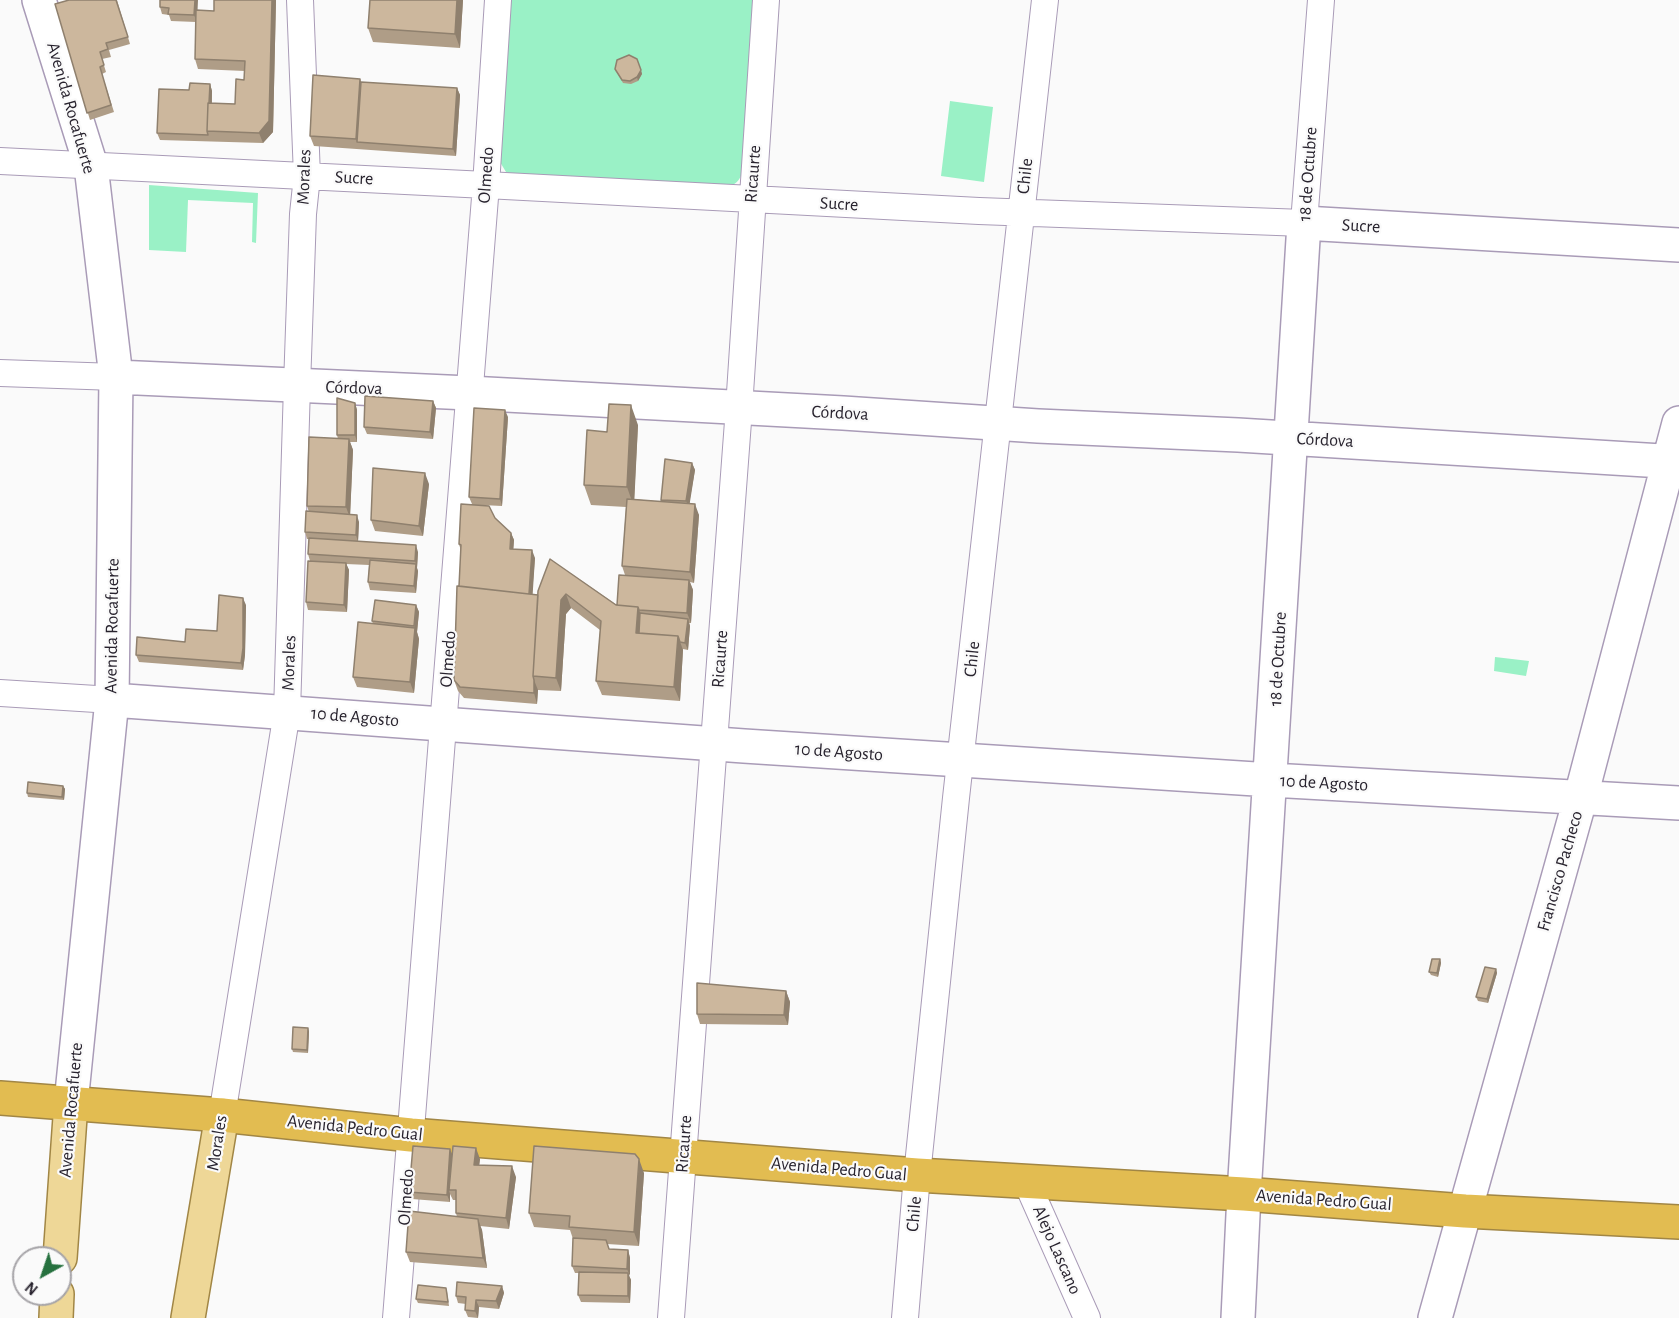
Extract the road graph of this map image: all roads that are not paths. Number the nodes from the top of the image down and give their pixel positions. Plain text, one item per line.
1 (39, 0) edge
2 (300, 0) edge
3 (498, 0) edge
4 (766, 0) edge
5 (1045, 0) edge
6 (1321, 0) edge
7 (0, 161) edge
8 (91, 166) junction
9 (307, 176) junction
10 (486, 184) junction
11 (752, 200) junction
12 (1021, 213) junction
13 (1304, 223) junction
14 (1679, 245) edge
15 (0, 373) edge
16 (116, 377) junction
17 (297, 386) junction
18 (468, 393) junction
19 (739, 408) junction
20 (998, 423) junction
21 (1679, 423) edge
22 (1291, 438) junction
23 (1674, 462) edge
24 (0, 693) edge
25 (112, 700) junction
26 (287, 712) junction
27 (443, 725) junction
28 (714, 744) junction
29 (960, 760) junction
30 (1271, 780) junction
31 (1581, 796) junction
32 (1679, 803) edge
33 (0, 1098) edge
34 (71, 1103) junction
35 (222, 1115) junction
36 (411, 1135) junction
37 (683, 1157) junction
38 (917, 1175) junction
39 (1027, 1183) junction
40 (1244, 1194) junction
41 (1465, 1211) junction
42 (1679, 1222) edge
43 (61, 1246) edge
44 (188, 1318) edge
45 (396, 1318) edge
46 (671, 1318) edge
47 (905, 1318) edge
48 (1087, 1318) edge
49 (1238, 1318) edge
50 (1435, 1318) edge

1 - 8 street, Avenida Rocafuerte
2 - 9 street, Morales
3 - 10 street, Olmedo
4 - 11 street, Ricaurte
5 - 12 street, Chile
6 - 13 street, 18 de Octubre
7 - 8 street, Sucre
8 - 9 street, Sucre
8 - 16 street, Avenida Rocafuerte
9 - 10 street, Sucre
9 - 17 street, Morales
10 - 11 street, Sucre
10 - 18 street, Olmedo
11 - 12 street, Sucre
11 - 19 street, Ricaurte
12 - 13 street, Sucre
12 - 20 street, Chile
13 - 14 street, Sucre
13 - 22 street, 18 de Octubre
15 - 16 street, Córdova
16 - 17 street, Córdova
16 - 25 street, Avenida Rocafuerte
17 - 18 street, Córdova
17 - 26 street, Morales
18 - 19 street, Córdova
18 - 27 street, Olmedo
19 - 20 street, Córdova
19 - 28 street, Ricaurte
20 - 22 street, Córdova
20 - 29 street, Chile
21 - 23 street, Francisco Pacheco
22 - 23 street, Córdova
22 - 30 street, 18 de Octubre
23 - 31 street, Francisco Pacheco
24 - 25 street, 10 de Agosto
25 - 26 street, 10 de Agosto
25 - 34 street, Avenida Rocafuerte
26 - 27 street, 10 de Agosto
26 - 35 street, Morales
27 - 28 street, 10 de Agosto
27 - 36 street, Olmedo
28 - 29 street, 10 de Agosto
28 - 37 street, Ricaurte
29 - 30 street, 10 de Agosto
29 - 38 street, Chile
30 - 31 street, 10 de Agosto
30 - 40 street, 18 de Octubre
31 - 32 street, 10 de Agosto
31 - 41 street, Francisco Pacheco
33 - 34 highway, Avenida Pedro Gual
34 - 35 highway, Avenida Pedro Gual
34 - 43 main road, Avenida Rocafuerte
35 - 36 highway, Avenida Pedro Gual
35 - 44 main road, Morales
36 - 37 highway, Avenida Pedro Gual
36 - 45 street, Olmedo
37 - 38 highway, Avenida Pedro Gual
37 - 46 street, Ricaurte
38 - 39 highway, Avenida Pedro Gual
38 - 47 street, Chile
39 - 40 highway, Avenida Pedro Gual
39 - 48 street, Alejo Lascano
40 - 41 highway, Avenida Pedro Gual
40 - 49 street, 18 de Octubre
41 - 42 highway, Avenida Pedro Gual
41 - 50 street, Francisco Pacheco

